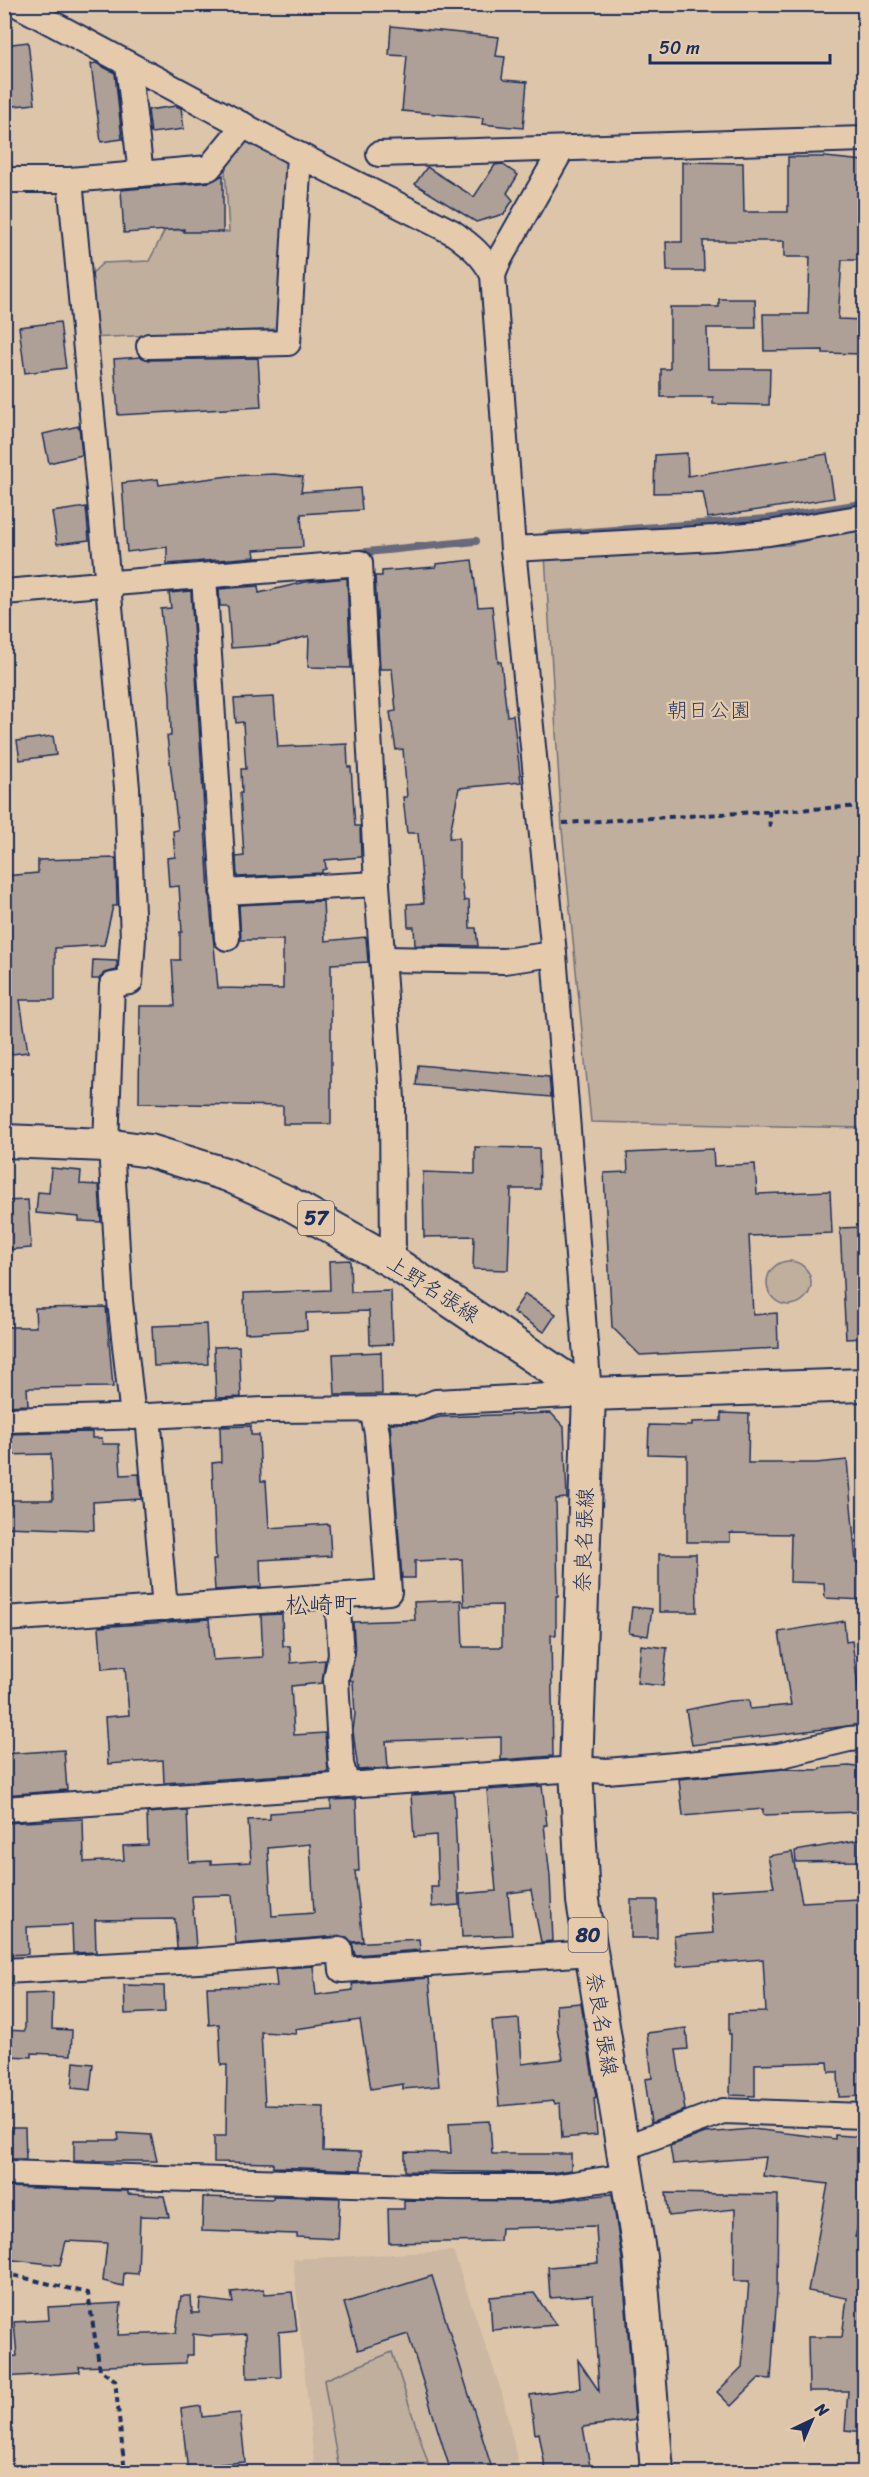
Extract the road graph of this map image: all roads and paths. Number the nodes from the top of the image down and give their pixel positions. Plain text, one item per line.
1 (16, 4) edge
2 (128, 64) junction
3 (244, 125) junction
4 (864, 139) edge
5 (562, 149) junction
6 (379, 154) dead end
7 (299, 155) junction
8 (141, 174) junction
9 (4, 180) edge
10 (70, 180) junction
11 (493, 275) junction
12 (148, 346) dead end
13 (861, 518) edge
14 (513, 549) junction
15 (204, 576) junction
16 (107, 583) junction
17 (4, 592) edge
18 (864, 806) edge
19 (768, 811) junction
20 (562, 823) dead end
21 (770, 830) dead end
22 (377, 884) junction
23 (223, 892) junction
24 (227, 938) dead end
25 (554, 954) junction
26 (382, 959) junction
27 (4, 1141) edge
28 (109, 1145) junction
29 (393, 1262) junction
30 (864, 1384) edge
31 (589, 1394) junction
32 (372, 1410) junction
33 (140, 1416) junction
34 (4, 1420) edge
35 (336, 1596) junction
36 (165, 1608) junction
37 (4, 1619) edge
38 (864, 1738) edge
39 (576, 1769) junction
40 (347, 1785) junction
41 (4, 1809) edge
42 (591, 1953) junction
43 (4, 1971) edge
44 (864, 2116) edge
45 (624, 2163) junction
46 (4, 2173) edge
47 (4, 2273) edge
48 (125, 2472) edge
49 (657, 2472) edge

1 - 2 street
2 - 3 street
2 - 8 street
3 - 7 street
3 - 8 street
4 - 5 street
5 - 6 street
5 - 11 street
7 - 11 street
7 - 12 street
8 - 10 street
9 - 10 street
10 - 16 street
11 - 14 street
13 - 14 street
14 - 25 street
15 - 16 street
15 - 22 street
15 - 23 street
16 - 17 street
16 - 28 street
18 - 19 path
19 - 20 path
19 - 21 path
22 - 23 street
22 - 26 street
23 - 24 street
25 - 26 street
25 - 31 street
26 - 29 street
27 - 28 main road, 上野名張線 / 57
28 - 29 main road, 上野名張線 / 57
28 - 33 street
29 - 31 main road, 上野名張線 / 57
30 - 31 main road
31 - 32 street
31 - 39 main road, 奈良名張線 / 80
32 - 33 street
32 - 35 street
33 - 34 street
33 - 36 street
35 - 36 street
35 - 40 street
36 - 37 street
38 - 39 street
39 - 40 street
39 - 42 main road, 奈良名張線 / 80
40 - 41 street
42 - 43 street
42 - 45 main road, 奈良名張線 / 80
44 - 45 street
45 - 46 street
45 - 49 main road, 奈良名張線 / 80
47 - 48 path

